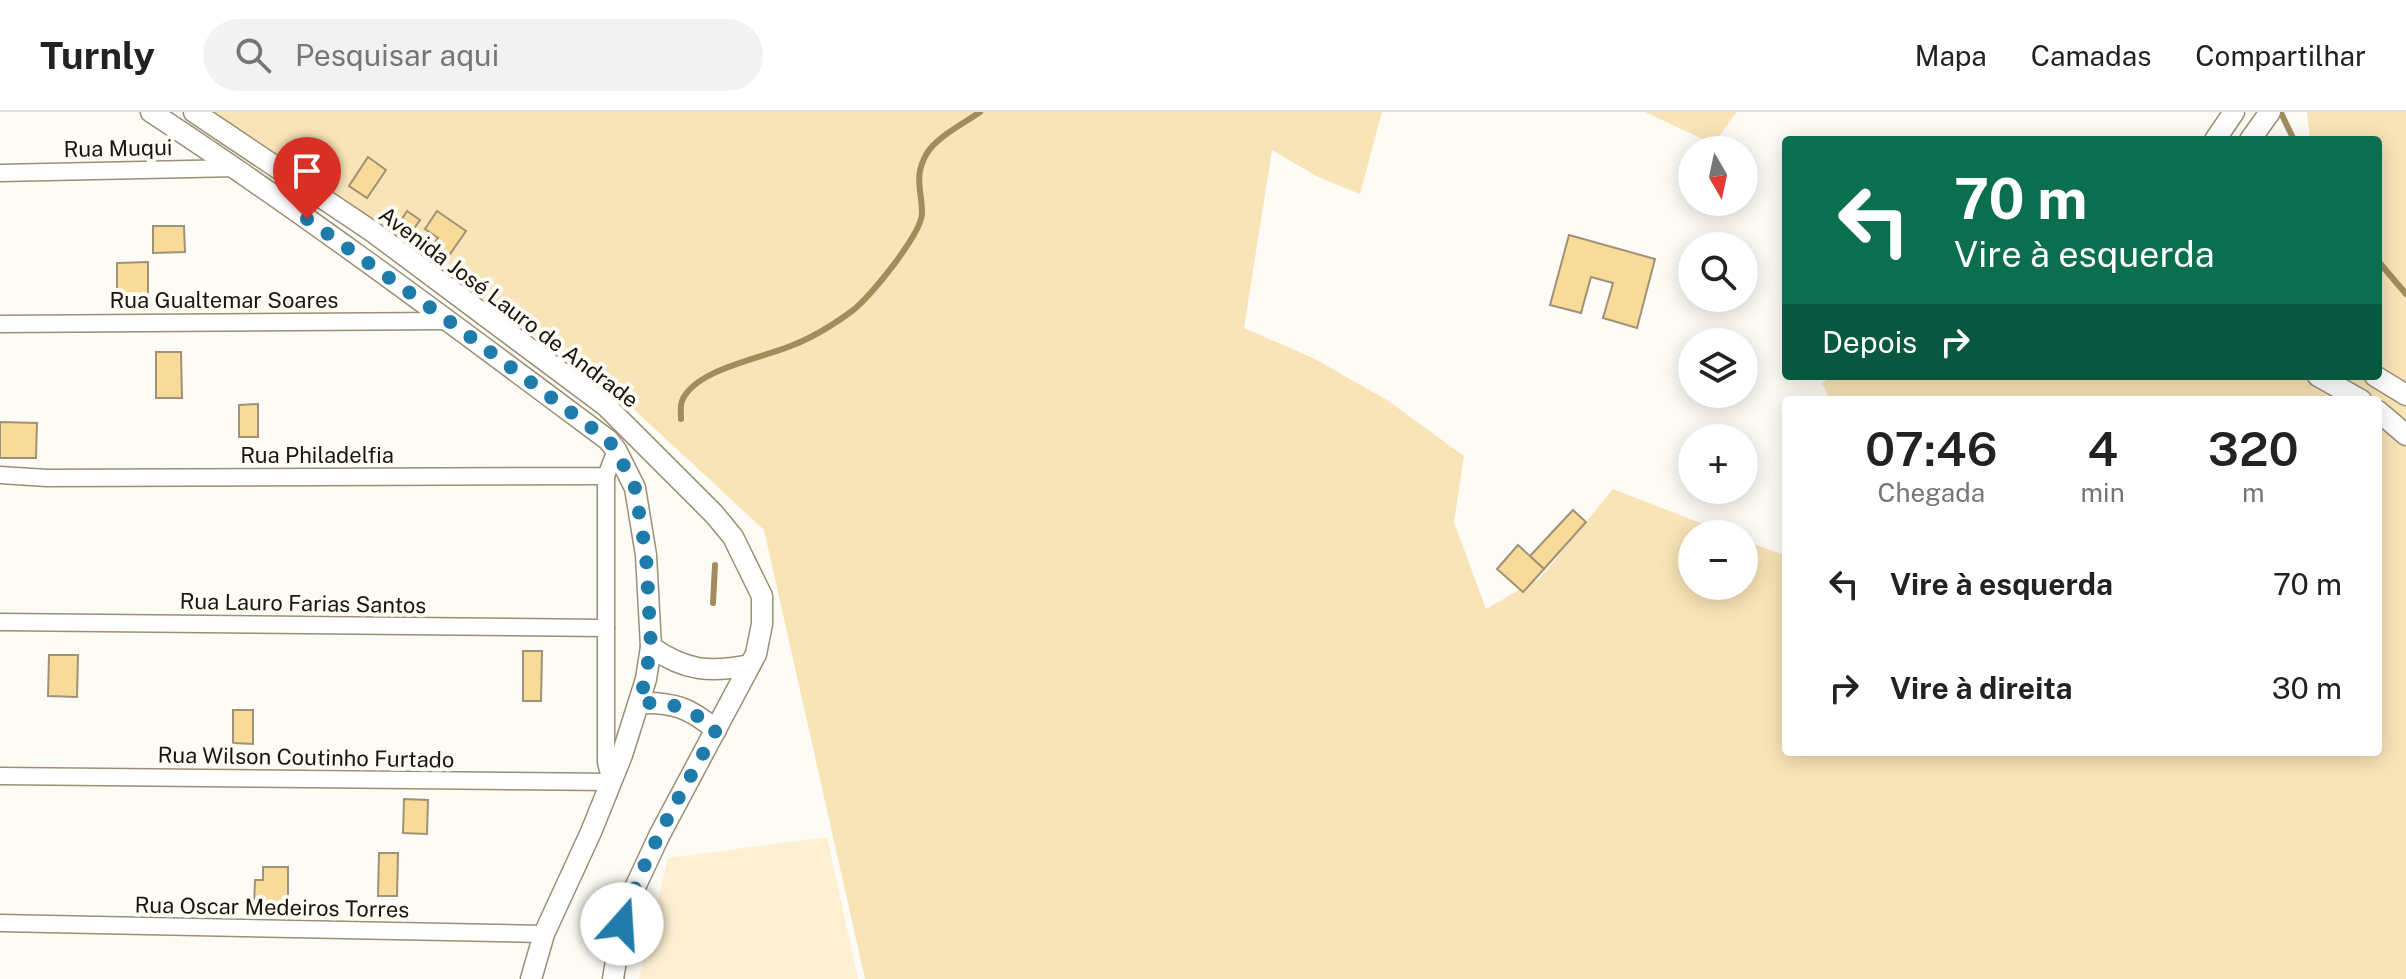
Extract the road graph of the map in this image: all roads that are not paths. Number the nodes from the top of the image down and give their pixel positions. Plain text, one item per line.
1 (151, 112) edge
2 (194, 112) edge
3 (2234, 112) edge
4 (2270, 112) edge
5 (2218, 136) edge
6 (2253, 136) edge
7 (237, 168) junction
8 (0, 173) edge
9 (449, 321) junction
10 (0, 324) edge
11 (2325, 380) edge
12 (2382, 380) edge
13 (2406, 395) edge
14 (2354, 396) edge
15 (2382, 414) edge
16 (2406, 435) edge
17 (616, 450) junction
18 (0, 475) edge
19 (606, 476) junction
20 (0, 622) edge
21 (606, 628) junction
22 (651, 647) junction
23 (750, 665) junction
24 (640, 703) junction
25 (716, 730) junction
26 (0, 776) edge
27 (611, 782) junction
28 (0, 923) edge
29 (544, 934) junction
30 (531, 979) edge
31 (613, 979) edge

1 - 7 street
2 - 23 street, Avenida José Lauro de Andrade
3 - 5 street
4 - 6 street
7 - 8 street, Rua Muqui
7 - 9 street
9 - 10 street, Rua Gualtemar Soares
9 - 17 street
11 - 14 street
12 - 13 street
15 - 16 street
17 - 19 street
17 - 22 street
18 - 19 street, Rua Philadelfia
19 - 21 street
20 - 21 street, Rua Lauro Farias Santos
21 - 27 street
22 - 23 street
22 - 24 street
23 - 25 street, Avenida José Lauro de Andrade
24 - 25 street
24 - 27 street
25 - 31 street, Avenida José Lauro de Andrade
26 - 27 street, Rua Wilson Coutinho Furtado
27 - 29 street
28 - 29 street, Rua Oscar Medeiros Torres
29 - 30 street

